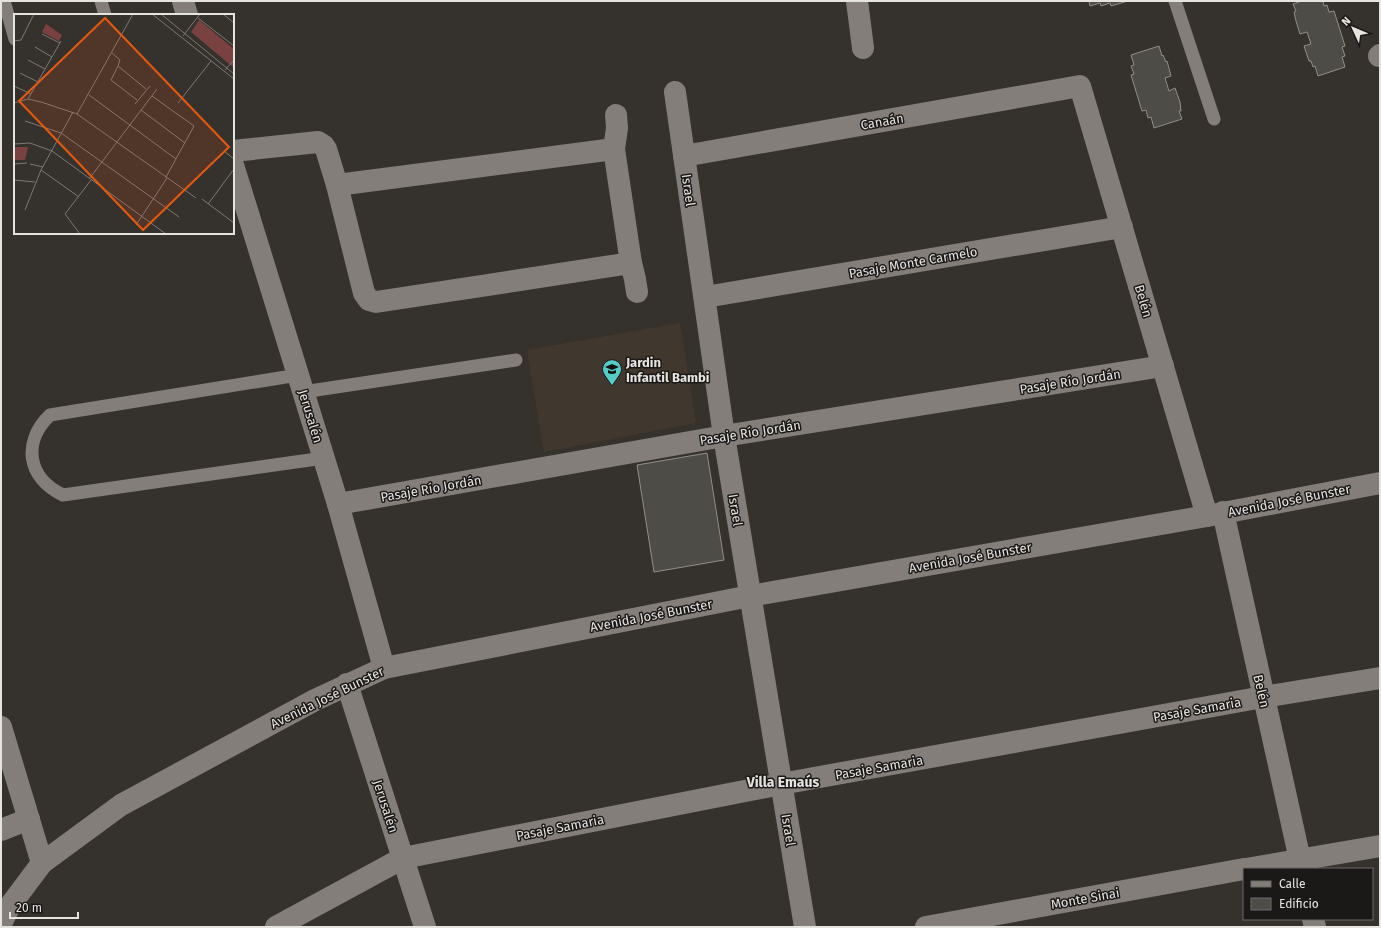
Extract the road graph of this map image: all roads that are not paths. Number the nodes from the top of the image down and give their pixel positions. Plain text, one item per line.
1 (4, 1) edge
2 (101, 1) edge
3 (183, 1) edge
4 (857, 1) edge
5 (1175, 1) edge
6 (105, 14) edge
7 (187, 14) edge
8 (14, 36) edge
9 (863, 48) dead end
10 (1080, 86) joint
11 (675, 92) dead end
12 (616, 115) dead end
13 (1214, 119) dead end
14 (614, 149) junction
15 (234, 151) edge
16 (684, 156) junction
17 (234, 168) edge
18 (337, 185) junction
19 (1122, 227) junction
20 (631, 263) junction
21 (637, 292) dead end
22 (705, 297) junction
23 (516, 360) dead end
24 (1163, 366) junction
25 (301, 384) junction
26 (724, 436) junction
27 (324, 458) junction
28 (1380, 483) edge
29 (338, 504) junction
30 (1215, 514) junction
31 (750, 596) junction
32 (384, 668) junction
33 (1380, 678) edge
34 (347, 684) junction
35 (1263, 697) junction
36 (1, 727) edge
37 (781, 784) junction
38 (29, 819) junction
39 (1, 830) edge
40 (1380, 846) edge
41 (403, 858) junction
42 (42, 863) junction
43 (1301, 864) edge
44 (1256, 868) edge
45 (1243, 869) edge
46 (1, 924) edge
47 (276, 927) edge
48 (425, 927) edge
49 (805, 927) edge
50 (926, 927) edge

1 - 8 lane
2 - 6 lane
3 - 7 street
4 - 9 street
5 - 13 lane
10 - 16 street, Canaán
10 - 19 street, Belén
11 - 16 street, Israel
12 - 14 street
14 - 18 street
14 - 20 street
15 - 18 street
16 - 22 street, Israel
17 - 25 street, Jerusalén
18 - 20 street
19 - 22 street, Pasaje Monte Carmelo
19 - 24 street, Belén
20 - 21 street
22 - 26 street, Israel
23 - 25 lane
24 - 26 street, Pasaje Río Jordán
24 - 30 street, Belén
25 - 27 street, Jerusalén
25 - 27 lane
26 - 29 street, Pasaje Río Jordán
26 - 31 street, Israel
27 - 29 street, Jerusalén
28 - 30 street, Avenida José Bunster
29 - 32 street, Jerusalén
30 - 31 street, Avenida José Bunster
30 - 35 street, Belén
31 - 32 street, Avenida José Bunster
31 - 37 street, Israel
32 - 34 street, Avenida José Bunster
33 - 35 street, Pasaje Samaria
34 - 41 street, Jerusalén
34 - 42 street, Avenida José Bunster
35 - 37 street, Pasaje Samaria
35 - 43 street, Belén
36 - 38 street
37 - 41 street, Pasaje Samaria
37 - 49 street, Israel
38 - 39 street
38 - 42 street
40 - 43 street, Monte Sinai
41 - 47 street, Pasaje Samaria
41 - 48 street, Jerusalén
42 - 46 street, Avenida José Bunster
43 - 44 street, Monte Sinai
45 - 50 street, Monte Sinai

